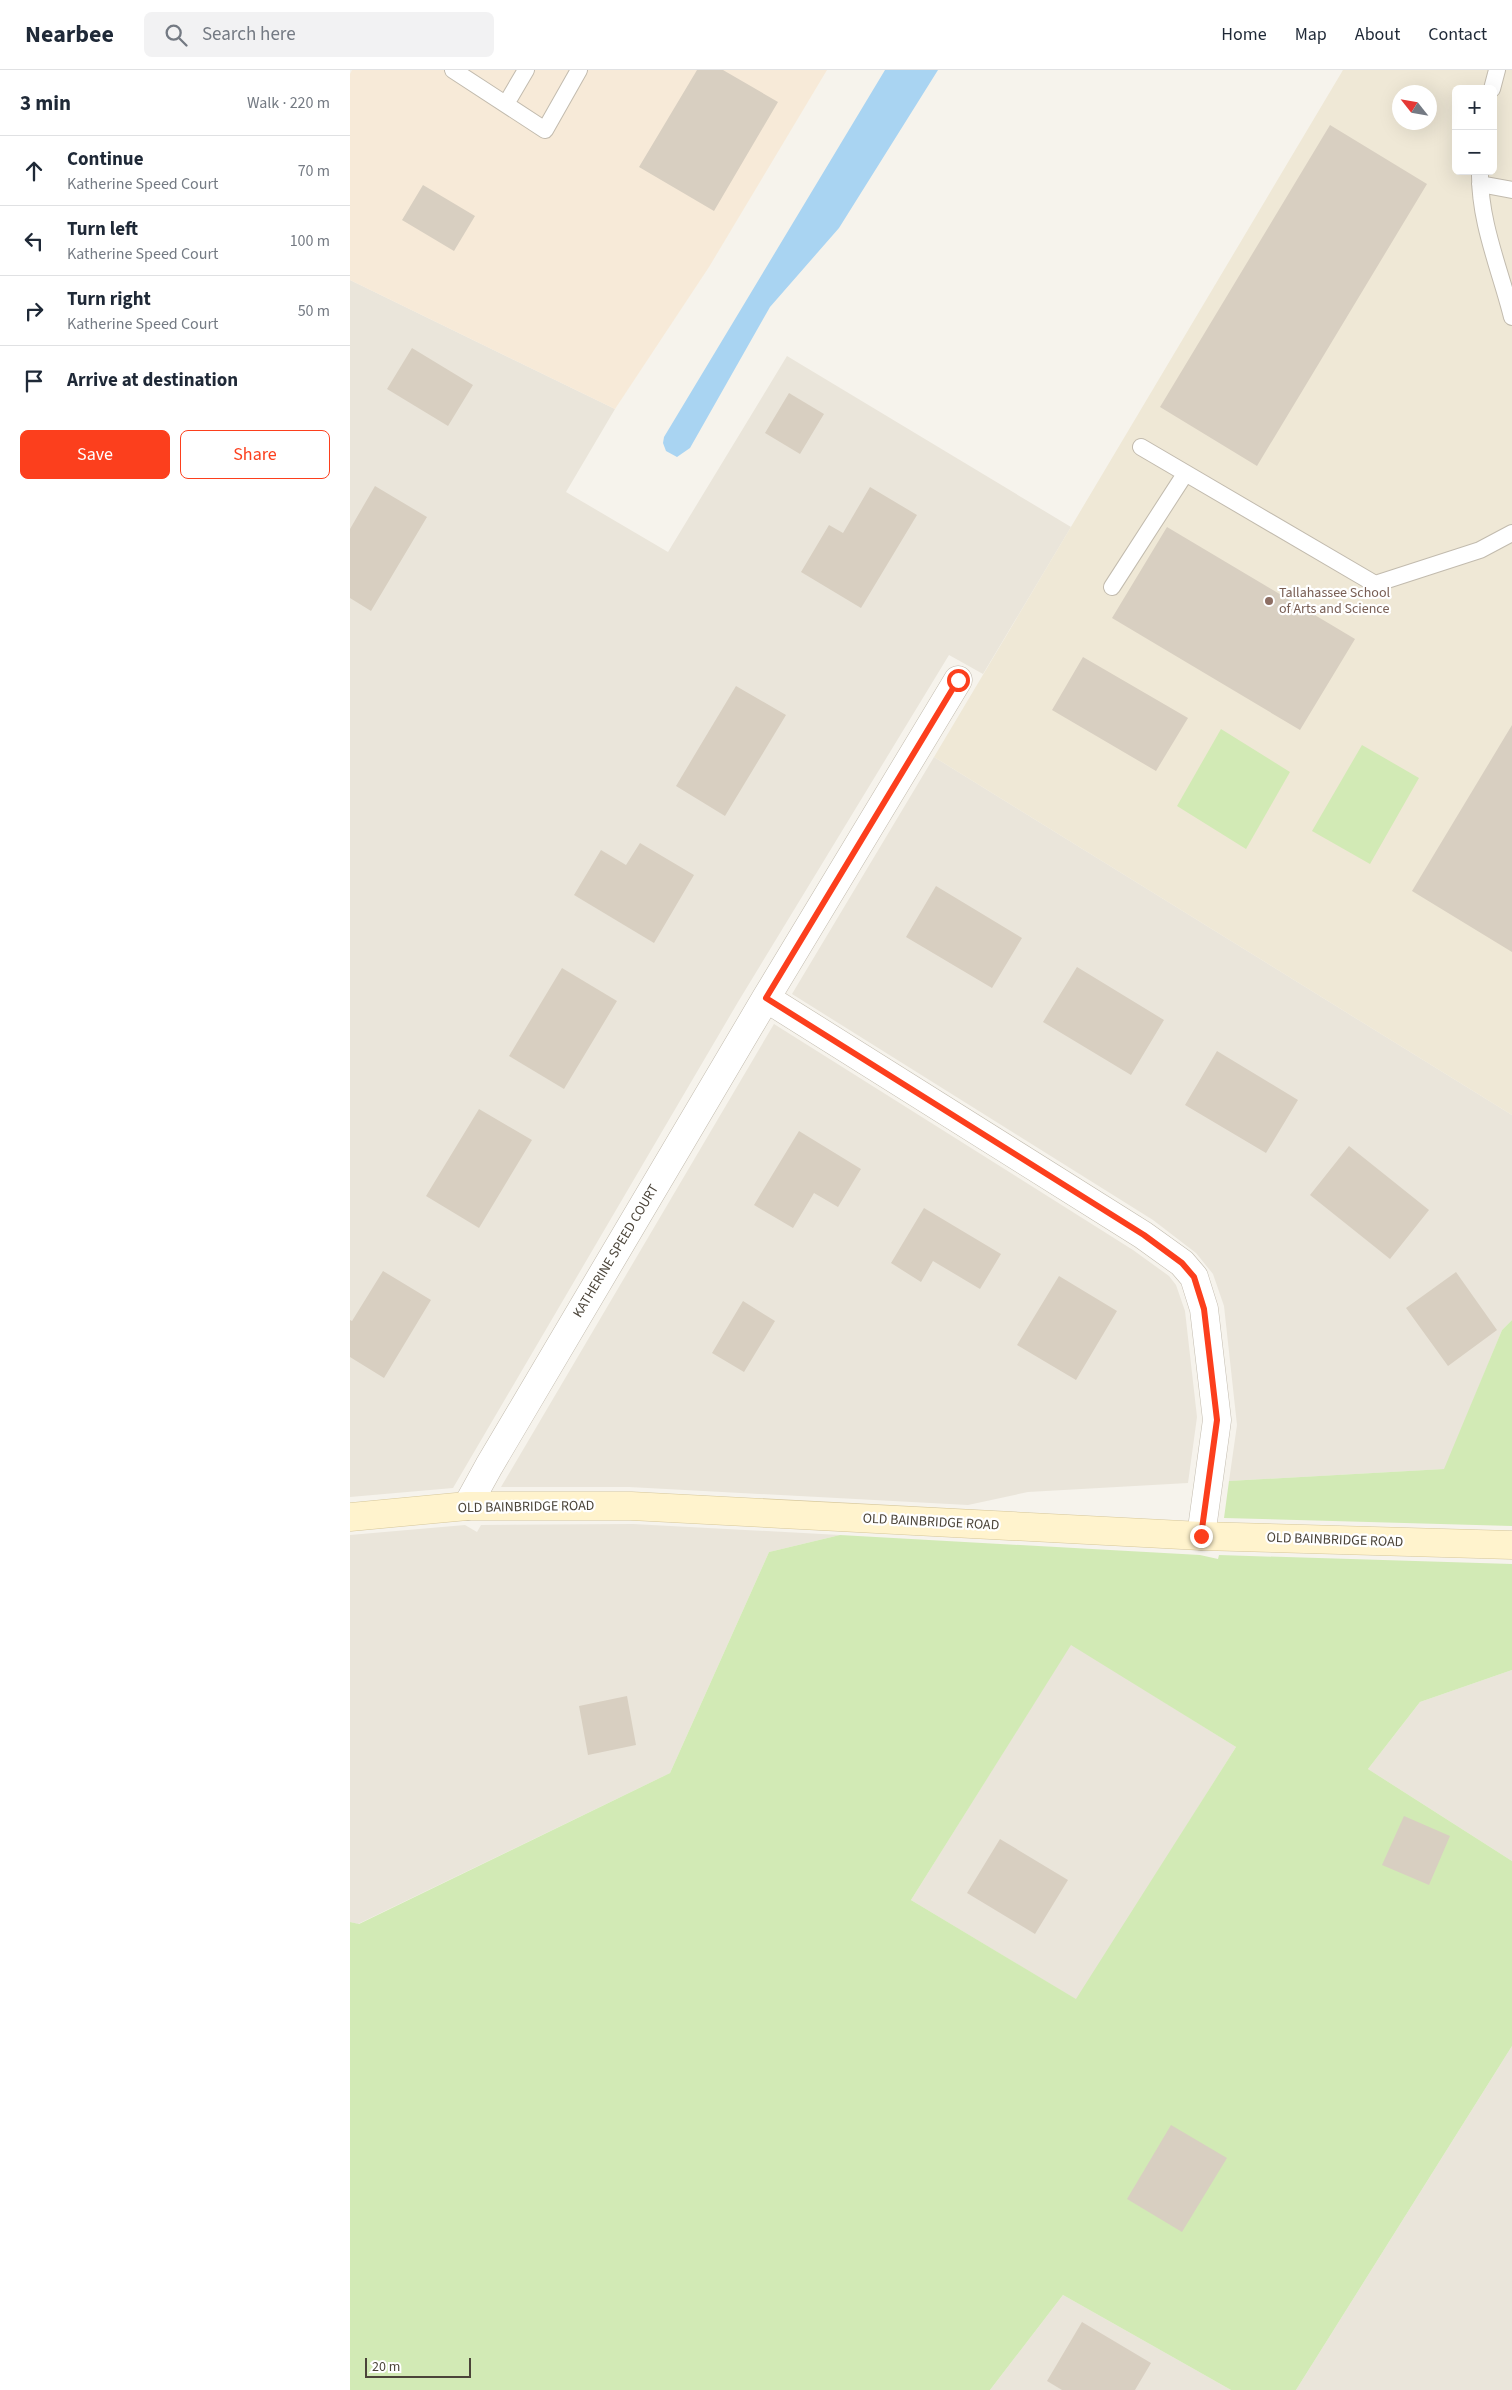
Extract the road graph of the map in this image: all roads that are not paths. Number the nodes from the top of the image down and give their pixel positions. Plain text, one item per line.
1 (453, 70) edge
2 (526, 70) edge
3 (579, 70) edge
4 (1497, 70) edge
5 (1493, 85) edge
6 (506, 104) junction
7 (1480, 178) edge
8 (1512, 190) edge
9 (1512, 317) edge
10 (1140, 446) dead end
11 (1185, 474) junction
12 (1512, 533) edge
13 (1112, 587) dead end
14 (958, 680) dead end
15 (766, 998) junction
16 (467, 1506) junction
17 (350, 1516) edge
18 (1201, 1536) junction
19 (1512, 1545) edge

1 - 6 lane
2 - 6 lane
3 - 6 lane
4 - 5 lane
7 - 8 lane
7 - 9 lane
10 - 11 lane
11 - 12 lane
11 - 13 lane
14 - 15 street, KATHERINE SPEED COURT
15 - 16 street, KATHERINE SPEED COURT
15 - 18 street
16 - 17 main road, OLD BAINBRIDGE ROAD
16 - 18 main road, OLD BAINBRIDGE ROAD
18 - 19 main road, OLD BAINBRIDGE ROAD

